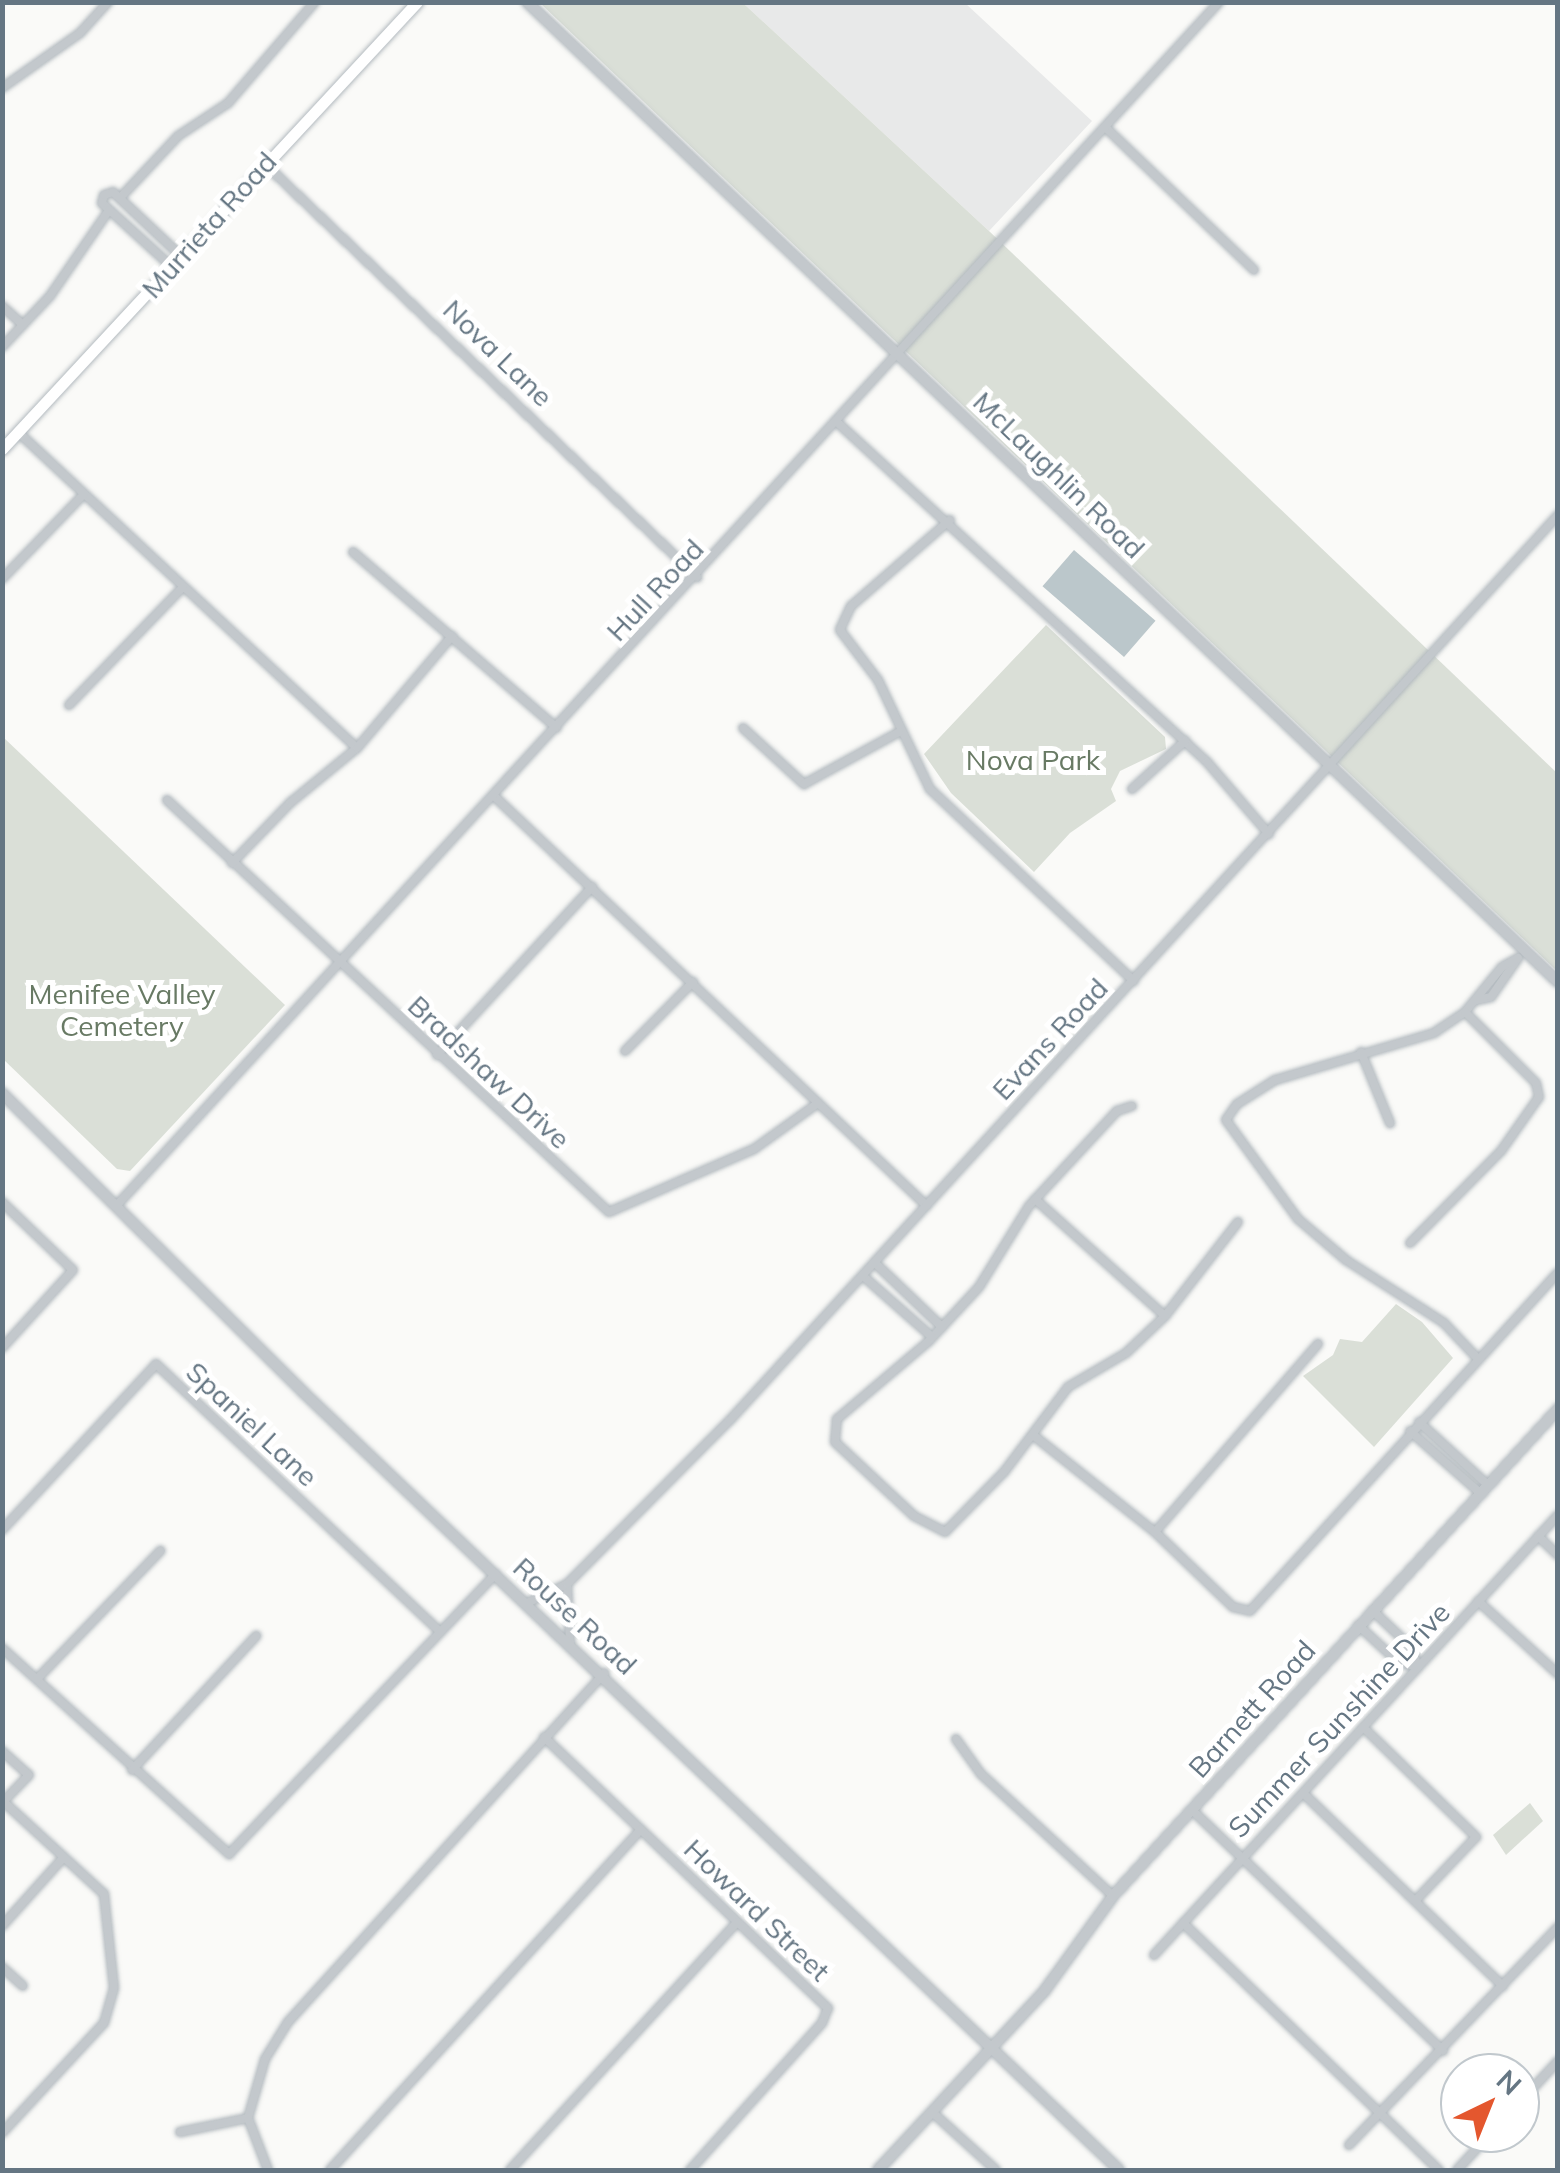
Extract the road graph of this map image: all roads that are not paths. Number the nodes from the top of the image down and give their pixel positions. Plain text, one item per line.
1 (108, 2) edge
2 (315, 2) edge
3 (417, 2) edge
4 (527, 2) edge
5 (1219, 2) edge
6 (2, 88) edge
7 (1106, 128) junction
8 (264, 164) junction
9 (120, 198) junction
10 (109, 210) junction
11 (181, 256) junction
12 (172, 267) junction
13 (1254, 270) dead end
14 (2, 306) edge
15 (22, 325) junction
16 (2, 347) edge
17 (902, 356) junction
18 (838, 423) junction
19 (18, 432) junction
20 (2, 449) edge
21 (83, 495) junction
22 (1558, 515) edge
23 (950, 520) junction
24 (353, 552) dead end
25 (697, 578) junction
26 (2, 579) edge
27 (182, 588) junction
28 (452, 636) junction
29 (69, 705) dead end
30 (558, 728) junction
31 (743, 728) dead end
32 (898, 732) junction
33 (1185, 742) junction
34 (357, 748) junction
35 (1331, 767) junction
36 (1132, 789) dead end
37 (494, 796) junction
38 (167, 800) dead end
39 (1269, 834) junction
40 (232, 864) junction
41 (592, 888) junction
42 (1521, 955) junction
43 (338, 964) junction
44 (1134, 981) junction
45 (693, 982) junction
46 (1558, 982) edge
47 (1465, 1012) junction
48 (625, 1051) dead end
49 (1362, 1052) junction
50 (437, 1055) junction
51 (2, 1093) edge
52 (818, 1103) junction
53 (1132, 1106) dead end
54 (1390, 1123) dead end
55 (1035, 1199) junction
56 (2, 1202) edge
57 (118, 1204) junction
58 (927, 1206) junction
59 (1238, 1222) dead end
60 (1410, 1243) dead end
61 (874, 1263) junction
62 (1558, 1273) edge
63 (863, 1276) junction
64 (1164, 1316) junction
65 (942, 1327) junction
66 (932, 1338) junction
67 (1318, 1344) dead end
68 (2, 1348) edge
69 (1478, 1359) junction
70 (1558, 1409) edge
71 (1419, 1422) junction
72 (1410, 1432) junction
73 (1033, 1435) junction
74 (1484, 1489) junction
75 (1558, 1515) edge
76 (2, 1530) edge
77 (1155, 1532) junction
78 (1538, 1536) junction
79 (160, 1552) dead end
80 (1558, 1555) edge
81 (496, 1574) junction
82 (566, 1584) junction
83 (1478, 1601) junction
84 (527, 1603) junction
85 (1372, 1610) junction
86 (1358, 1625) junction
87 (438, 1630) junction
88 (256, 1636) dead end
89 (570, 1642) junction
90 (2, 1648) edge
91 (1418, 1667) junction
92 (604, 1673) junction
93 (1558, 1674) edge
94 (37, 1680) junction
95 (1363, 1727) junction
96 (544, 1737) junction
97 (956, 1738) dead end
98 (2, 1751) edge
99 (132, 1770) junction
100 (1303, 1793) junction
101 (3, 1803) edge
102 (1192, 1810) junction
103 (641, 1830) junction
104 (63, 1858) junction
105 (1243, 1858) junction
106 (1113, 1896) junction
107 (1415, 1902) junction
108 (737, 1922) junction
109 (1183, 1923) junction
110 (2, 1926) edge
111 (1558, 1927) edge
112 (1154, 1955) dead end
113 (2, 1967) edge
114 (23, 1986) dead end
115 (1503, 1986) junction
116 (991, 2048) junction
117 (1444, 2051) junction
118 (1558, 2060) edge
119 (1540, 2080) edge
120 (932, 2112) junction
121 (1379, 2113) junction
122 (248, 2118) junction
123 (180, 2132) dead end
124 (2, 2133) edge
125 (1349, 2145) dead end
126 (268, 2170) edge
127 (330, 2170) edge
128 (510, 2170) edge
129 (690, 2170) edge
130 (878, 2170) edge
131 (996, 2170) edge
132 (1119, 2170) edge
133 (1439, 2170) edge

1 - 6 street
2 - 9 street
3 - 8 main road, Murrieta Road
4 - 17 street, McLaughlin Road
5 - 7 street, Hull Road
7 - 13 street
7 - 17 street, Hull Road
8 - 11 main road, Murrieta Road
8 - 25 street, Nova Lane
9 - 10 street
9 - 11 street
10 - 12 street
10 - 15 street
11 - 12 main road, Murrieta Road
12 - 19 main road, Murrieta Road
14 - 15 street
15 - 16 street
17 - 18 street, Hull Road
17 - 35 street, McLaughlin Road
18 - 23 street
18 - 25 street, Hull Road
19 - 20 main road, Murrieta Road
19 - 21 street
21 - 26 street
21 - 27 street
22 - 35 street, Evans Road
23 - 32 street
23 - 33 street
24 - 28 street
25 - 30 street, Hull Road
27 - 29 street
27 - 34 street
28 - 30 street
28 - 34 street
30 - 37 street, Hull Road
31 - 32 street
32 - 44 street
33 - 36 street
33 - 39 street
34 - 40 street
35 - 39 street, Evans Road
35 - 42 street, McLaughlin Road
37 - 41 street
37 - 43 street, Hull Road
38 - 40 street, Bradshaw Drive
39 - 44 street, Evans Road
40 - 43 street, Bradshaw Drive
41 - 45 street
41 - 50 street
42 - 46 street, McLaughlin Road
42 - 47 street
43 - 50 street, Bradshaw Drive
43 - 57 street, Hull Road
44 - 58 street, Evans Road
45 - 48 street
45 - 52 street
47 - 49 street
47 - 60 street
49 - 54 street
49 - 69 street
50 - 52 street, Bradshaw Drive
51 - 57 street, Rouse Road
52 - 58 street
53 - 55 street
55 - 64 street
55 - 65 street
56 - 68 street
57 - 81 street, Rouse Road
58 - 61 street, Evans Road
59 - 64 street
61 - 63 street, Evans Road
61 - 65 street
62 - 69 street
63 - 66 street
63 - 82 street, Evans Road
64 - 73 street
65 - 66 street
66 - 73 street
67 - 77 street
69 - 71 street
70 - 74 street, Barnett Road
71 - 72 street
71 - 74 street
72 - 74 street
72 - 77 street
73 - 77 street
74 - 85 street, Barnett Road
75 - 78 street, Summer Sunshine Drive
76 - 87 street, Spaniel Lane
78 - 80 street
78 - 83 street, Summer Sunshine Drive
79 - 94 street
81 - 84 street, Rouse Road
81 - 87 street
82 - 84 street, Evans Road
82 - 89 street
83 - 91 street, Summer Sunshine Drive
83 - 93 street
84 - 89 street, Rouse Road
85 - 86 street, Barnett Road
85 - 91 street
86 - 91 street
86 - 102 street, Barnett Road
87 - 99 street
88 - 99 street
89 - 92 street, Rouse Road
90 - 94 street
91 - 95 street, Summer Sunshine Drive
92 - 96 street
92 - 116 street, Rouse Road
94 - 99 street
95 - 100 street, Summer Sunshine Drive
95 - 107 street
96 - 103 street, Howard Street
96 - 122 street
97 - 106 street
98 - 101 street
100 - 105 street, Summer Sunshine Drive
100 - 107 street
101 - 104 street
102 - 105 street
102 - 106 street, Barnett Road
103 - 108 street, Howard Street
103 - 127 street
104 - 110 street
104 - 124 street
105 - 109 street, Summer Sunshine Drive
105 - 117 street
106 - 116 street, Barnett Road
107 - 115 street
108 - 128 street
108 - 129 street, Howard Street
109 - 112 street, Summer Sunshine Drive
109 - 121 street
111 - 115 street
113 - 114 street
115 - 117 street
116 - 120 street, Barnett Road
116 - 132 street, Rouse Road
117 - 121 street
118 - 119 street
120 - 130 street, Barnett Road
120 - 131 street
121 - 125 street
121 - 133 street
122 - 123 street
122 - 126 street

